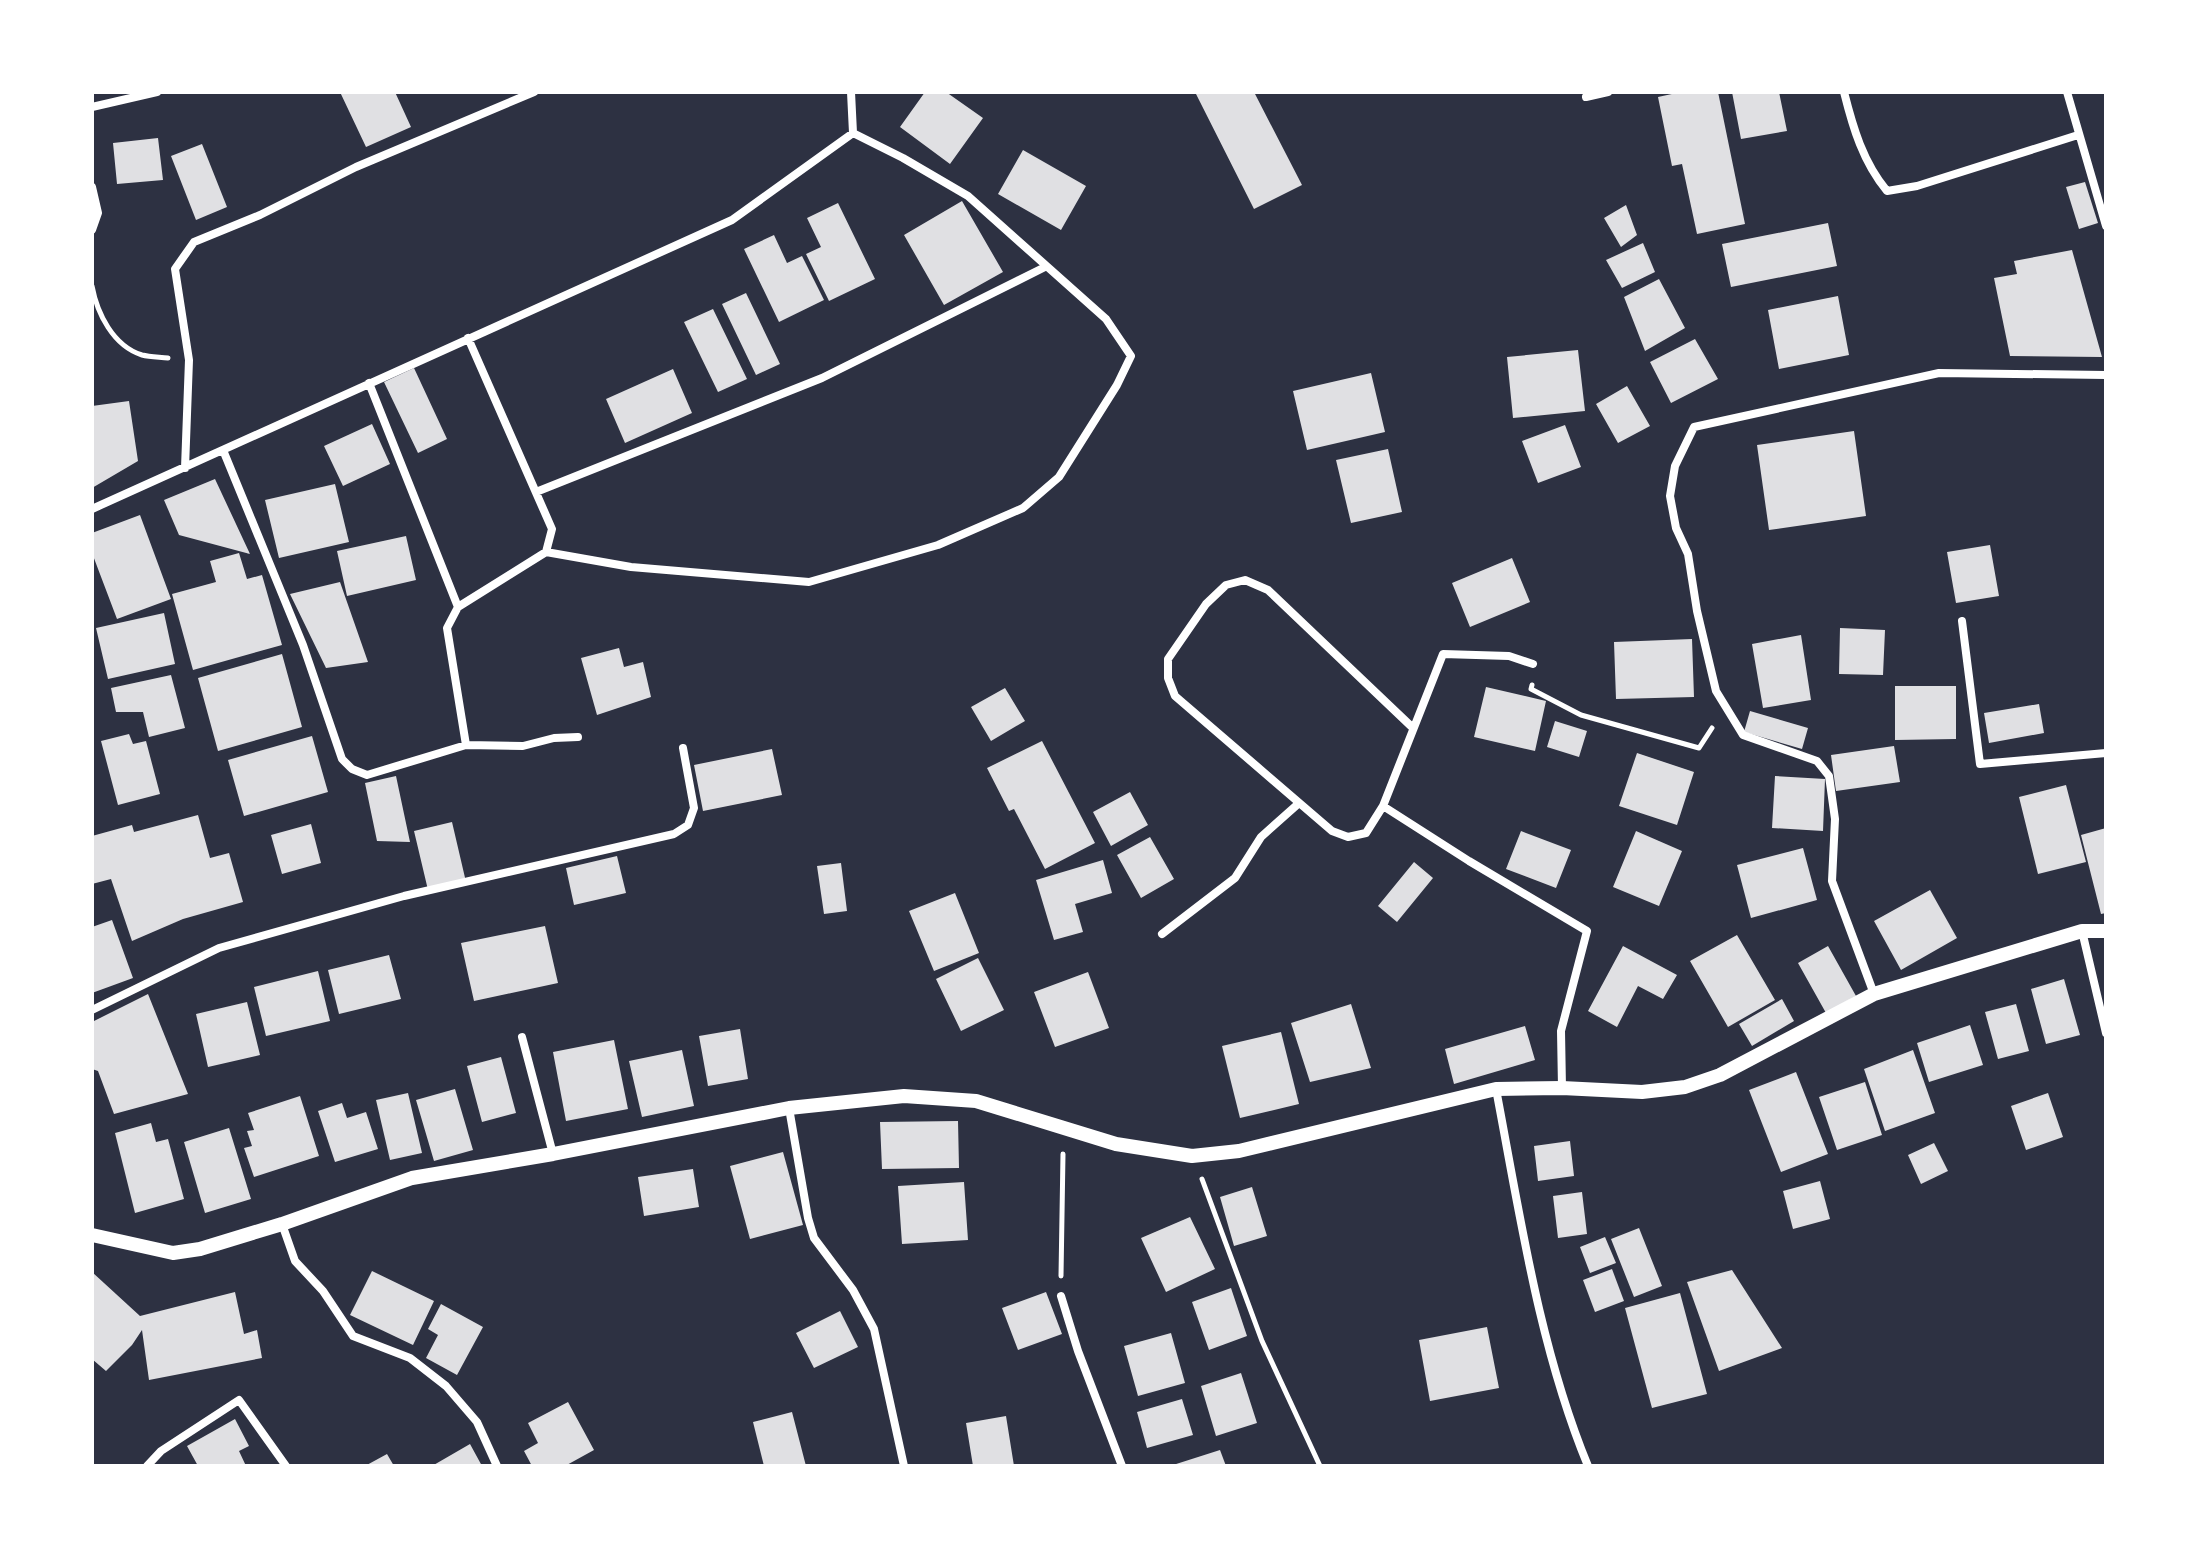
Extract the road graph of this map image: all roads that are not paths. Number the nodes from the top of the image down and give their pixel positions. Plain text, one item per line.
1 (157, 92) edge
2 (534, 92) edge
3 (851, 92) edge
4 (1608, 92) edge
5 (1844, 92) edge
6 (2067, 92) edge
7 (1586, 97) dead end
8 (92, 107) edge
9 (853, 133) junction
10 (2078, 135) junction
11 (92, 187) edge
12 (2106, 226) edge
13 (92, 230) edge
14 (1045, 267) junction
15 (468, 338) junction
16 (2106, 375) edge
17 (369, 383) junction
18 (223, 450) junction
19 (185, 468) junction
20 (536, 492) junction
21 (92, 509) edge
22 (546, 552) junction
23 (458, 607) junction
24 (1962, 621) dead end
25 (1533, 664) road end
26 (1413, 728) junction
27 (578, 737) dead end
28 (466, 745) junction
29 (683, 748) dead end
30 (2106, 753) edge
31 (1298, 804) junction
32 (1383, 806) junction
33 (2082, 931) junction
34 (2106, 931) edge
35 (1162, 934) dead end
36 (1874, 994) junction
37 (92, 1010) edge
38 (2106, 1033) edge
39 (522, 1037) dead end
40 (1562, 1088) junction
41 (1496, 1089) junction
42 (789, 1108) junction
43 (553, 1154) junction
44 (282, 1224) junction
45 (92, 1235) edge
46 (1061, 1296) road end
47 (147, 1466) edge
48 (286, 1466) edge
49 (497, 1466) edge
50 (904, 1466) edge
51 (1122, 1466) edge
52 (1588, 1466) edge

1 - 8 street
2 - 19 street
3 - 9 street
4 - 7 street
5 - 10 street
6 - 10 street
9 - 14 street
9 - 15 street
10 - 12 street
11 - 13 street
14 - 20 street
14 - 22 street
15 - 17 street
15 - 20 street
16 - 36 street
17 - 18 street
17 - 23 street
18 - 19 street
18 - 28 street
19 - 21 street
20 - 22 street
22 - 23 street
23 - 28 street
24 - 30 street
25 - 26 street
26 - 31 street
26 - 32 street
27 - 28 street
29 - 37 street
31 - 32 street
31 - 35 street
32 - 40 street
33 - 34 street
33 - 36 street
33 - 38 street
36 - 40 street
39 - 43 street
40 - 41 street
41 - 42 street
41 - 52 street
42 - 43 street
42 - 50 street
43 - 44 street
44 - 45 street
44 - 49 street
46 - 51 street
47 - 48 street

